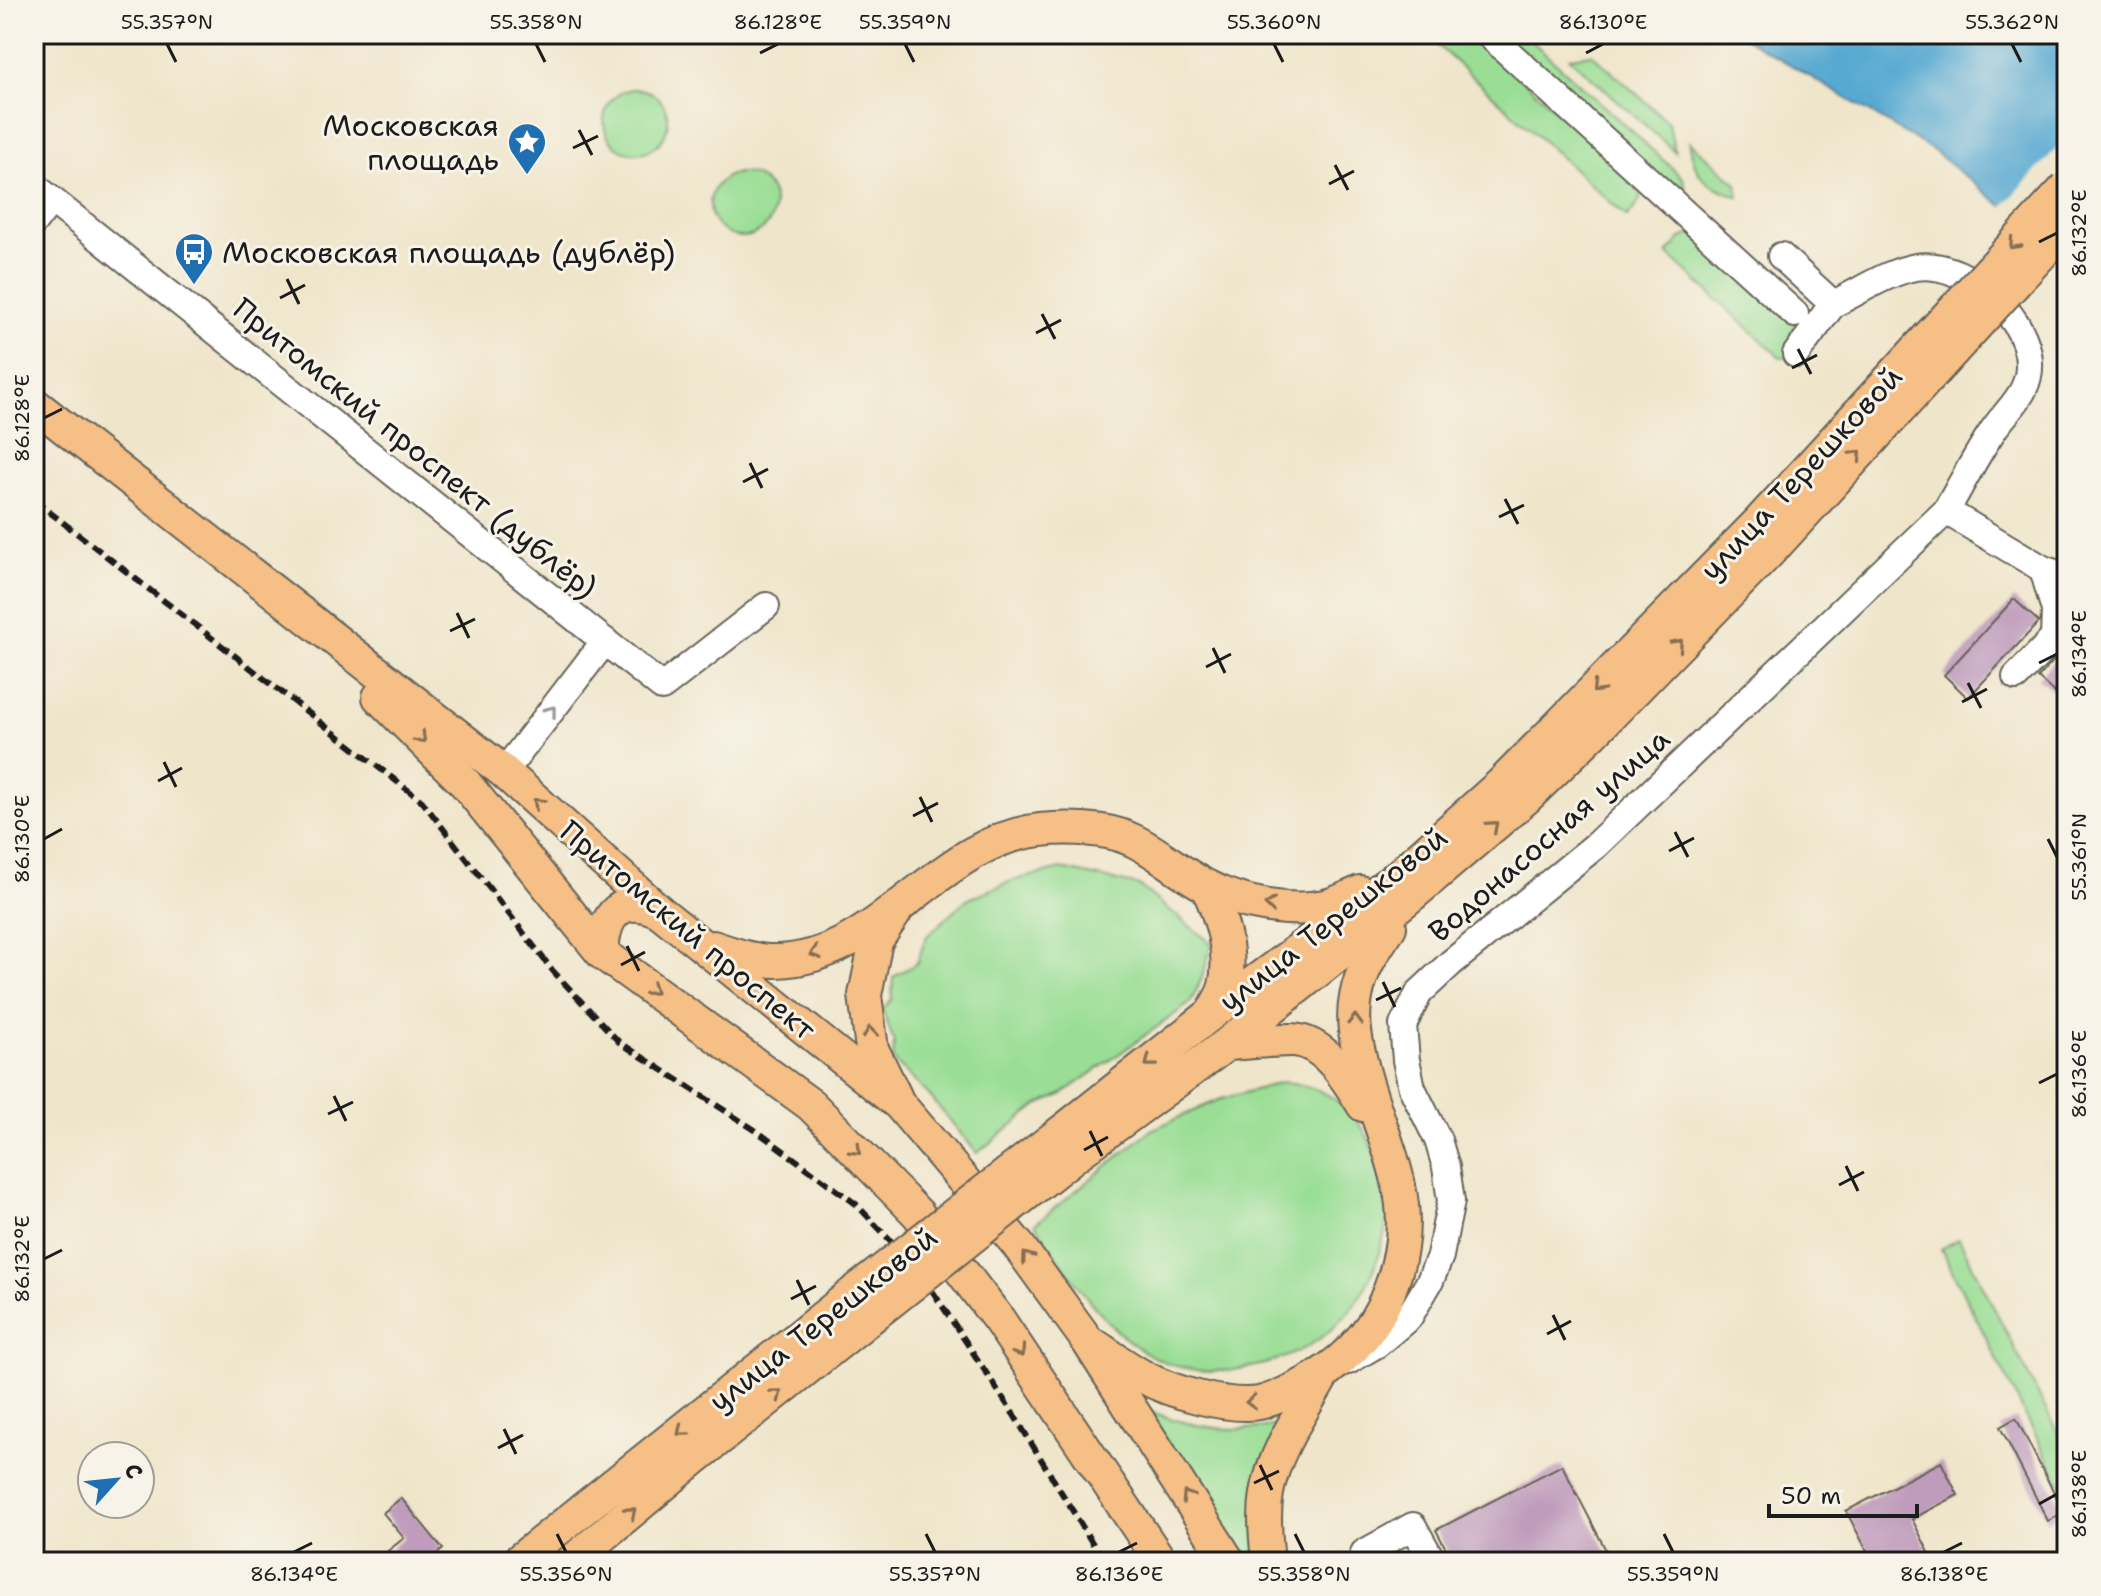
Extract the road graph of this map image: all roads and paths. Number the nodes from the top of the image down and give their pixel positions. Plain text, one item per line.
1 (1488, 34) edge
2 (2067, 187) edge
3 (43, 193) edge
4 (34, 222) edge
5 (2067, 226) edge
6 (1781, 256) dead end
7 (1833, 304) junction
8 (1795, 314) dead end
9 (1796, 354) dead end
10 (1930, 356) junction
11 (34, 404) edge
12 (34, 425) edge
13 (1946, 511) junction
14 (2055, 573) edge
15 (766, 606) dead end
16 (605, 641) junction
17 (2016, 677) dead end
18 (504, 772) junction
19 (1405, 886) junction
20 (1208, 888) junction
21 (897, 910) junction
22 (659, 911) junction
23 (695, 940) junction
24 (602, 953) junction
25 (1211, 1014) junction
26 (1227, 1044) junction
27 (899, 1104) junction
28 (1068, 1144) junction
29 (1389, 1149) junction
30 (861, 1306) junction
31 (1087, 1340) junction
32 (1323, 1375) junction
33 (517, 1562) edge
34 (571, 1562) edge
35 (1161, 1562) edge
36 (1229, 1562) edge
37 (1268, 1562) edge
38 (1366, 1562) edge
39 (1433, 1562) edge

1 - 8 street
2 -> 10 main road, улица Терешковой, bridge
3 - 4 street
3 - 16 street, Притомский проспект (дублёр)
5 - 10 main road, улица Терешковой, bridge
6 - 7 street
7 - 9 street
7 - 13 street, Водонасосная улица
10 - 19 main road, улица Терешковой
11 - 18 main road, Притомский проспект
12 -> 24 main road, Притомский проспект
13 - 14 street
13 - 32 street, Водонасосная улица
14 - 17 street
15 - 16 street, Притомский проспект (дублёр)
18 -> 16 street
22 -> 18 main road, Притомский проспект
19 -> 20 main road
19 - 25 main road, улица Терешковой
19 - 26 main road, улица Терешковой
29 -> 19 main road
20 - 21 main road
20 - 25 main road
21 -> 23 main road
27 -> 21 main road
22 - 23 main road, Притомский проспект
22 - 24 main road
23 - 27 main road, Притомский проспект
24 -> 35 main road, Притомский проспект
25 -> 28 main road, улица Терешковой
26 - 28 main road, улица Терешковой
26 - 29 main road
31 -> 27 main road, Притомский проспект
28 - 30 main road, улица Терешковой, bridge
29 - 32 main road
30 -> 33 main road, улица Терешковой
34 -> 30 main road, улица Терешковой
32 -> 31 main road
36 -> 31 main road, Притомский проспект
32 - 37 main road
38 - 39 street

